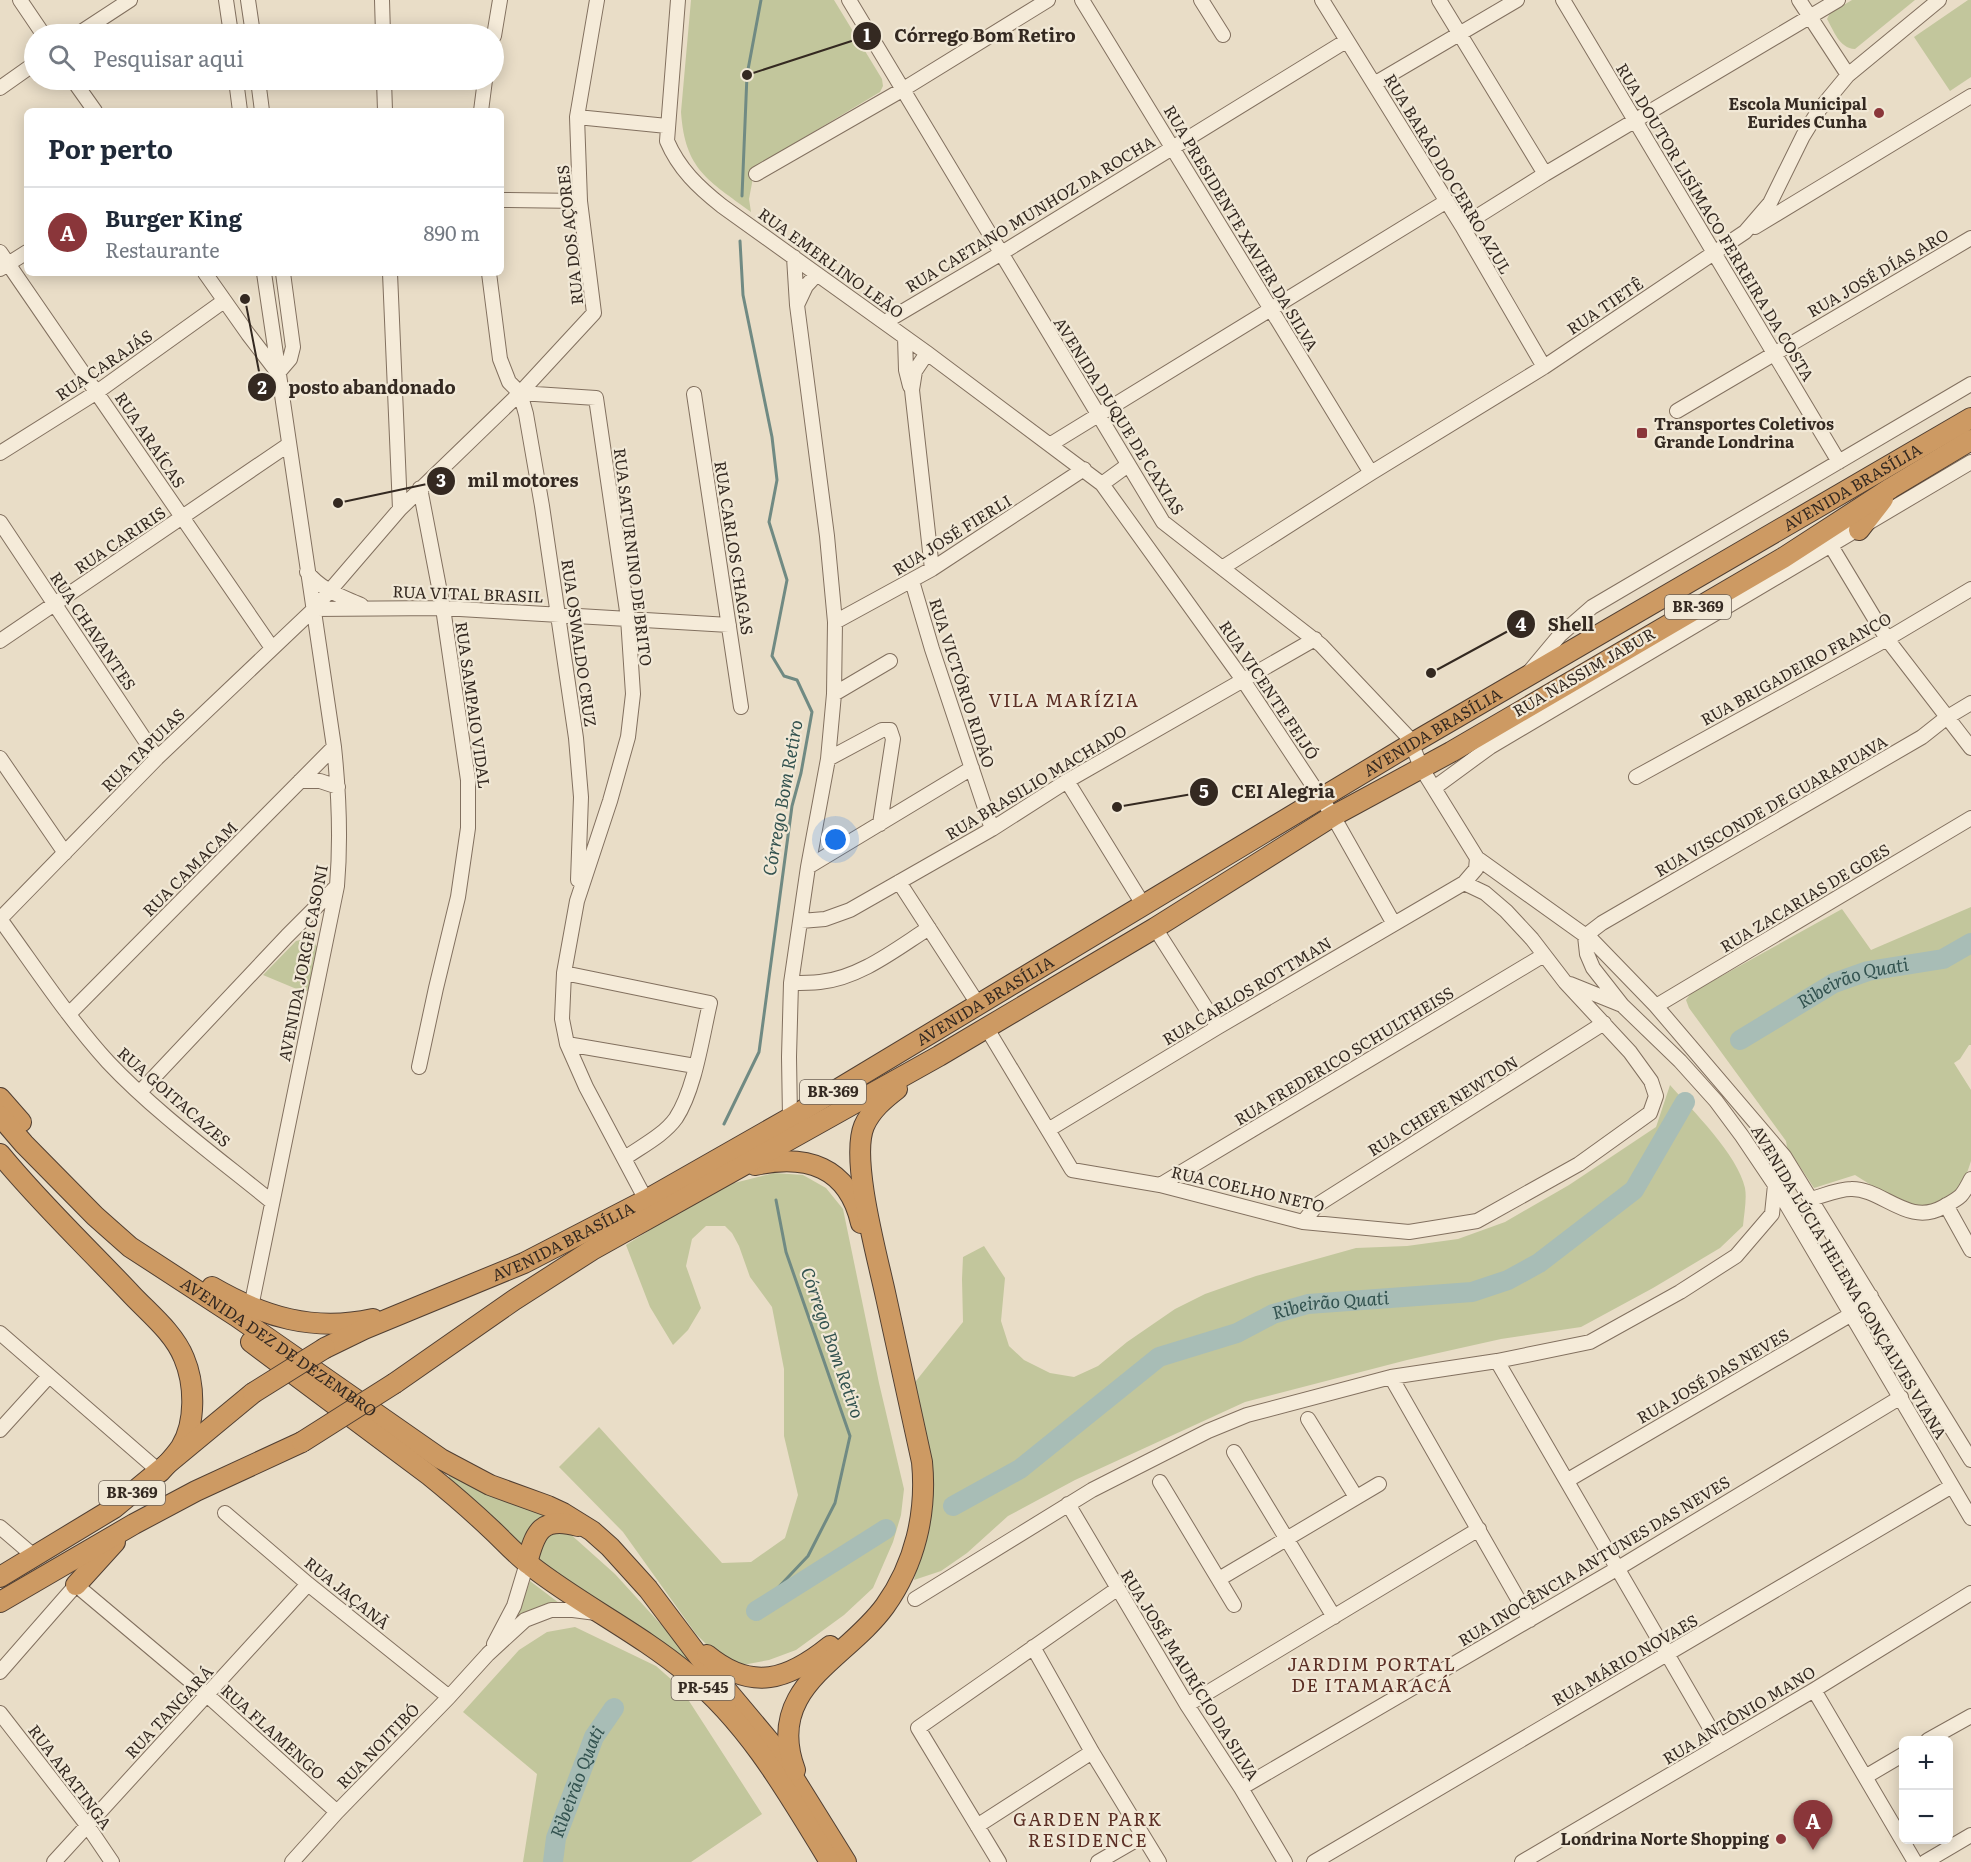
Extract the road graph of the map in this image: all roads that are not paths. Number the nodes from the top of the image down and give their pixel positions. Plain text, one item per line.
1 (20, 0) edge
2 (130, 0) edge
3 (226, 0) edge
4 (248, 0) edge
5 (382, 0) edge
6 (500, 0) edge
7 (597, 0) edge
8 (678, 0) edge
9 (849, 0) edge
10 (1048, 0) edge
11 (1082, 0) edge
12 (1201, 0) edge
13 (1322, 0) edge
14 (1439, 0) edge
15 (1517, 0) edge
16 (1563, 0) edge
17 (1799, 0) edge
18 (1838, 0) edge
19 (1939, 0) edge
20 (1809, 17) junction
21 (36, 24) edge
22 (93, 24) edge
23 (230, 24) edge
24 (252, 24) edge
25 (383, 24) edge
26 (496, 24) edge
27 (1460, 34) junction
28 (1223, 35) dead end
29 (1346, 41) junction
30 (24, 71) edge
31 (1848, 75) junction
32 (1374, 84) junction
33 (0, 88) edge
34 (80, 90) edge
35 (237, 90) edge
36 (259, 90) edge
37 (384, 90) edge
38 (484, 90) edge
39 (902, 90) junction
40 (1971, 96) edge
41 (92, 108) edge
42 (240, 108) edge
43 (262, 108) edge
44 (385, 108) edge
45 (481, 108) edge
46 (577, 117) junction
47 (1635, 122) junction
48 (667, 126) junction
49 (1173, 147) junction
50 (756, 174) dead end
51 (1545, 174) junction
52 (1788, 192) junction
53 (504, 200) edge
54 (580, 201) junction
55 (1447, 201) junction
56 (1773, 209) junction
57 (1462, 226) junction
58 (1971, 238) edge
59 (0, 252) edge
60 (1715, 252) junction
61 (24, 254) edge
62 (1000, 254) junction
63 (794, 257) junction
64 (4, 267) edge
65 (817, 274) junction
66 (207, 276) edge
67 (264, 276) edge
68 (283, 276) edge
69 (390, 276) edge
70 (489, 276) edge
71 (224, 301) junction
72 (797, 305) junction
73 (1271, 309) junction
74 (885, 322) junction
75 (905, 337) junction
76 (1775, 352) junction
77 (927, 353) junction
78 (1544, 367) junction
79 (278, 373) junction
80 (1971, 384) edge
81 (912, 390) junction
82 (97, 392) junction
83 (520, 393) junction
84 (694, 394) dead end
85 (1677, 411) dead end
86 (1097, 415) junction
87 (1971, 418) edge
88 (1971, 440) edge
89 (1051, 444) junction
90 (288, 445) junction
91 (0, 453) edge
92 (1839, 462) junction
93 (1971, 462) edge
94 (1128, 465) junction
95 (1084, 469) junction
96 (1371, 473) junction
97 (1102, 484) junction
98 (420, 488) junction
99 (1891, 488) junction
100 (400, 508) junction
101 (183, 517) junction
102 (0, 522) edge
103 (1163, 522) junction
104 (1859, 530) junction
105 (1146, 543) junction
106 (1831, 546) junction
107 (1222, 568) junction
108 (932, 569) junction
109 (307, 572) junction
110 (912, 581) junction
111 (1971, 589) edge
112 (329, 591) junction
113 (55, 604) junction
114 (333, 608) junction
115 (367, 608) junction
116 (443, 608) junction
117 (314, 609) junction
118 (558, 614) junction
119 (628, 618) junction
120 (835, 622) junction
121 (729, 625) junction
122 (319, 639) junction
123 (1315, 639) junction
124 (1887, 639) junction
125 (0, 641) edge
126 (276, 644) junction
127 (890, 661) dead end
128 (1243, 680) junction
129 (1520, 682) junction
130 (834, 694) junction
131 (1971, 703) edge
132 (741, 707) dead end
133 (1946, 718) junction
134 (1411, 744) junction
135 (334, 747) junction
136 (1490, 747) junction
137 (1971, 748) edge
138 (1451, 752) junction
139 (0, 758) edge
140 (157, 758) junction
141 (828, 759) junction
142 (972, 768) junction
143 (1422, 769) junction
144 (1636, 777) dead end
145 (300, 781) junction
146 (1067, 781) junction
147 (338, 787) junction
148 (1434, 788) junction
149 (1321, 798) junction
150 (1333, 816) junction
151 (1971, 818) edge
152 (880, 824) junction
153 (992, 829) junction
154 (65, 853) junction
155 (1477, 858) junction
156 (808, 867) junction
157 (899, 882) junction
158 (1464, 883) junction
159 (337, 886) junction
160 (577, 902) junction
161 (1143, 906) junction
162 (0, 919) edge
163 (801, 921) junction
164 (1394, 924) junction
165 (929, 928) junction
166 (1155, 928) junction
167 (1585, 936) junction
168 (1544, 956) junction
169 (564, 973) junction
170 (1565, 982) junction
171 (791, 983) junction
172 (978, 1004) junction
173 (1622, 1005) junction
174 (1656, 1006) junction
175 (69, 1014) junction
176 (1604, 1023) junction
177 (987, 1027) junction
178 (1218, 1027) junction
179 (567, 1044) junction
180 (939, 1056) junction
181 (695, 1066) junction
182 (419, 1067) dead end
183 (140, 1092) junction
184 (0, 1098) edge
185 (0, 1116) edge
186 (790, 1118) junction
187 (1048, 1130) junction
188 (0, 1135) edge
189 (0, 1154) edge
190 (625, 1158) junction
191 (740, 1168) junction
192 (1971, 1179) edge
193 (1160, 1185) junction
194 (1775, 1185) junction
195 (1811, 1199) junction
196 (646, 1200) junction
197 (272, 1202) junction
198 (1946, 1205) junction
199 (1303, 1222) junction
200 (1971, 1250) edge
201 (1871, 1296) junction
202 (251, 1307) junction
203 (405, 1312) junction
204 (1850, 1315) junction
205 (0, 1333) edge
206 (1497, 1361) junction
207 (49, 1376) junction
208 (1391, 1377) junction
209 (1901, 1397) junction
210 (1308, 1419) dead end
211 (0, 1430) edge
212 (1234, 1452) dead end
213 (1971, 1460) edge
214 (160, 1472) junction
215 (1568, 1480) junction
216 (1160, 1482) dead end
217 (1379, 1484) dead end
218 (1953, 1486) junction
219 (1356, 1497) junction
220 (1068, 1504) junction
221 (225, 1513) dead end
222 (1971, 1518) edge
223 (134, 1524) junction
224 (0, 1527) edge
225 (1479, 1529) junction
226 (592, 1531) junction
227 (1287, 1539) junction
228 (35, 1557) junction
229 (527, 1563) junction
230 (1617, 1568) junction
231 (0, 1578) edge
232 (1219, 1579) junction
233 (308, 1584) junction
234 (76, 1585) junction
235 (1117, 1589) junction
236 (1971, 1593) edge
237 (915, 1599) dead end
238 (0, 1602) edge
239 (1234, 1605) dead end
240 (602, 1614) junction
241 (1334, 1617) junction
242 (1530, 1620) junction
243 (680, 1632) junction
244 (1033, 1647) junction
245 (488, 1654) junction
246 (1668, 1655) junction
247 (0, 1672) edge
248 (1814, 1690) junction
249 (207, 1695) junction
250 (449, 1697) junction
251 (1187, 1705) junction
252 (0, 1713) edge
253 (1971, 1716) edge
254 (1935, 1736) edge
255 (1720, 1745) junction
256 (1092, 1752) junction
257 (1899, 1757) edge
258 (1865, 1777) junction
259 (801, 1787) junction
260 (1241, 1788) junction
261 (337, 1812) junction
262 (87, 1825) junction
263 (977, 1826) junction
264 (1971, 1835) edge
265 (1143, 1836) junction
266 (54, 1862) edge
267 (112, 1862) edge
268 (292, 1862) edge
269 (830, 1862) edge
270 (846, 1862) edge
271 (999, 1862) edge
272 (1098, 1862) edge
273 (1159, 1862) edge
274 (1285, 1862) edge
275 (1314, 1862) edge
276 (1522, 1862) edge
277 (1915, 1862) edge
278 (1925, 1862) edge

1 - 21 street
2 - 22 street
3 - 23 street
4 - 24 street
5 - 25 street
6 - 26 street
7 - 46 street, RUA DOS AÇORES
8 - 48 street, RUA EMERLINO LEÃO
9 - 39 street, AVENIDA DUQUE DE CAXIAS
10 - 39 street
11 - 49 street, RUA PRESIDENTE XAVIER DA SILVA
12 - 28 street
13 - 29 street, RUA BARÃO DO CERRO AZUL
14 - 27 street
15 - 27 street
16 - 47 street, RUA DOUTOR LISÍMACO FERREIRA DA COSTA
17 - 20 street
18 - 20 street
19 - 31 street, RUA TIETÊ
20 - 31 street
20 - 47 street
27 - 32 street
27 - 51 street
29 - 32 street, RUA BARÃO DO CERRO AZUL
29 - 49 street, RUA CAETANO MUNHOZ DA ROCHA
30 - 33 street
31 - 52 street, RUA TIETÊ
32 - 55 street, RUA BARÃO DO CERRO AZUL
34 - 41 street
35 - 42 street
36 - 43 street
37 - 44 street
38 - 45 street
39 - 50 street
39 - 62 street, AVENIDA DUQUE DE CAXIAS
40 - 52 street
46 - 48 street
46 - 54 street, RUA DOS AÇORES
47 - 51 street
47 - 60 street, RUA DOUTOR LISÍMACO FERREIRA DA COSTA
48 - 63 street, RUA EMERLINO LEÃO
49 - 62 street, RUA CAETANO MUNHOZ DA ROCHA
49 - 73 street, RUA PRESIDENTE XAVIER DA SILVA
51 - 57 street
52 - 56 street, RUA TIETÊ
52 - 56 street
53 - 54 street
54 - 83 street, RUA DOS AÇORES
55 - 57 street, RUA BARÃO DO CERRO AZUL
55 - 73 street
56 - 60 street, RUA TIETÊ
57 - 78 street, RUA BARÃO DO CERRO AZUL
58 - 76 street, RUA JOSÉ DÍAS ARO
59 - 64 street, RUA ARAÍCAS
60 - 76 street, RUA DOUTOR LISÍMACO FERREIRA DA COSTA
60 - 78 street, RUA TIETÊ
61 - 64 street
62 - 74 street, RUA CAETANO MUNHOZ DA ROCHA
62 - 86 street, AVENIDA DUQUE DE CAXIAS
63 - 65 street, RUA EMERLINO LEÃO
63 - 72 street
64 - 82 street, RUA ARAÍCAS
65 - 72 street
65 - 74 street, RUA EMERLINO LEÃO
66 - 71 street
67 - 79 street, AVENIDA JORGE CASONI
68 - 79 street
69 - 100 street
70 - 83 street, RUA OSWALDO CRUZ
71 - 79 street
71 - 82 street, RUA CARAJÁS
72 - 120 street
73 - 86 street
73 - 96 street, RUA PRESIDENTE XAVIER DA SILVA
74 - 75 street, RUA EMERLINO LEÃO
75 - 77 street, RUA EMERLINO LEÃO
75 - 81 street
76 - 85 street, RUA JOSÉ DÍAS ARO
76 - 92 street, RUA DOUTOR LISÍMACO FERREIRA DA COSTA
77 - 81 street
77 - 89 street, RUA EMERLINO LEÃO
78 - 96 street, RUA TIETÊ
79 - 90 street, AVENIDA JORGE CASONI
80 - 92 street
81 - 108 street
82 - 91 street, RUA CARAJÁS
82 - 101 street, RUA ARAÍCAS
83 - 98 street, RUA DOS AÇORES
83 - 118 street, RUA OSWALDO CRUZ
83 - 119 street, RUA SATURNINO DE BRITO
84 - 121 street, RUA CARLOS CHAGAS
86 - 89 street
86 - 94 street, AVENIDA DUQUE DE CAXIAS
87 - 129 highway, AVENIDA BRASÍLIA / BR-369
88 - 99 highway, AVENIDA BRASÍLIA / BR-369
89 - 95 street, RUA EMERLINO LEÃO
90 - 101 street, RUA CARIRIS
90 - 109 street, AVENIDA JORGE CASONI
92 - 129 street
93 - 104 street, RUA NASSIM JABUR
94 - 97 street
94 - 103 street, AVENIDA DUQUE DE CAXIAS
95 - 97 street, RUA EMERLINO LEÃO
95 - 108 street, RUA JOSÉ FIERLI
96 - 107 street, RUA TIETÊ
97 - 105 street, RUA VICENTE FEIJÓ
98 - 100 street, RUA DOS AÇORES
98 - 116 street, RUA SAMPAIO VIDAL
99 - 104 highway
99 - 138 highway, AVENIDA BRASÍLIA / BR-369
100 - 112 street, RUA DOS AÇORES
101 - 113 street, RUA CARIRIS
101 - 126 street, RUA ARAÍCAS
102 - 113 street, RUA CHAVANTES
103 - 105 street
103 - 107 street, AVENIDA DUQUE DE CAXIAS
104 - 106 street, RUA NASSIM JABUR
105 - 128 street, RUA VICENTE FEIJÓ
106 - 124 street
106 - 136 street, RUA NASSIM JABUR
107 - 123 street, AVENIDA DUQUE DE CAXIAS
108 - 110 street, RUA JOSÉ FIERLI
109 - 112 street
109 - 117 street, AVENIDA JORGE CASONI
110 - 120 street, RUA JOSÉ FIERLI
110 - 142 street, RUA VICTÓRIO RIDÃO
111 - 124 street, RUA BRIGADEIRO FRANCO
112 - 115 street
112 - 117 street, RUA DOS AÇORES
113 - 125 street, RUA CARIRIS
113 - 140 street, RUA CHAVANTES
114 - 115 street, RUA VITAL BRASIL
114 - 117 street, RUA VITAL BRASIL
114 - 122 street
115 - 116 street, RUA VITAL BRASIL
116 - 118 street, RUA VITAL BRASIL
116 - 182 street, RUA SAMPAIO VIDAL
117 - 122 street, AVENIDA JORGE CASONI
117 - 126 street, RUA TAPUIAS
118 - 119 street, RUA VITAL BRASIL
118 - 160 street, RUA OSWALDO CRUZ
119 - 121 street, RUA VITAL BRASIL
119 - 160 street, RUA SATURNINO DE BRITO
120 - 130 street
121 - 132 street, RUA CARLOS CHAGAS
122 - 126 street
122 - 135 street, AVENIDA JORGE CASONI
123 - 128 street, RUA BRASILIO MACHADO
123 - 134 street, AVENIDA DUQUE DE CAXIAS
124 - 133 street
124 - 144 street, RUA BRIGADEIRO FRANCO
126 - 140 street, RUA TAPUIAS
127 - 130 street
128 - 146 street, RUA BRASILIO MACHADO
128 - 149 street, RUA VICENTE FEIJÓ
129 - 134 highway, AVENIDA BRASÍLIA / BR-369
130 - 141 street
131 - 133 street, RUA VISCONDE DE GUARAPUAVA
133 - 137 street
133 - 167 street, RUA VISCONDE DE GUARAPUAVA
134 - 143 street, AVENIDA DUQUE DE CAXIAS
134 - 149 highway, AVENIDA BRASÍLIA / BR-369
135 - 145 street, RUA CAMACAM
135 - 147 street, AVENIDA JORGE CASONI
136 - 138 highway
136 - 148 street, RUA NASSIM JABUR
138 - 143 highway, AVENIDA BRASÍLIA / BR-369
139 - 154 street
140 - 154 street, RUA TAPUIAS
141 - 152 street
141 - 156 street
142 - 152 street
142 - 153 street, RUA VICTÓRIO RIDÃO
143 - 148 street, AVENIDA DUQUE DE CAXIAS
143 - 150 highway, AVENIDA BRASÍLIA / BR-369
145 - 147 street
145 - 175 street, RUA CAMACAM
146 - 153 street, RUA BRASILIO MACHADO
146 - 161 street
147 - 159 street, AVENIDA JORGE CASONI
148 - 155 street, AVENIDA DUQUE DE CAXIAS
149 - 150 street, RUA VICENTE FEIJÓ
149 - 161 highway, AVENIDA BRASÍLIA / BR-369
150 - 164 street, RUA VICENTE FEIJÓ
150 - 166 highway, AVENIDA BRASÍLIA / BR-369
151 - 174 street, RUA ZACARIAS DE GOES
152 - 156 street
153 - 157 street, RUA BRASILIO MACHADO
154 - 162 street, RUA TAPUIAS
155 - 158 street
155 - 167 street, AVENIDA DUQUE DE CAXIAS
156 - 163 street
157 - 163 street, RUA BRASILIO MACHADO
157 - 165 street
158 - 164 street, RUA CARLOS ROTTMAN
158 - 168 street
159 - 183 street
159 - 197 street, AVENIDA JORGE CASONI
160 - 169 street, RUA SATURNINO DE BRITO
161 - 172 highway, AVENIDA BRASÍLIA / BR-369
162 - 175 street, RUA GOITACAZES
163 - 171 street
164 - 178 street, RUA CARLOS ROTTMAN
165 - 171 street
165 - 172 street
166 - 177 highway, AVENIDA BRASÍLIA / BR-369
166 - 178 street
167 - 173 street, AVENIDA LÚCIA HELENA GONÇALVES VIANA
167 - 174 street, AVENIDA LÚCIA HELENA GONÇALVES VIANA
168 - 170 street
168 - 193 street, RUA FREDERICO SCHULTHEISS
169 - 179 street, RUA SATURNINO DE BRITO
169 - 181 street
170 - 173 street
170 - 176 street
171 - 186 street
172 - 186 highway, AVENIDA BRASÍLIA / BR-369
173 - 194 street, AVENIDA LÚCIA HELENA GONÇALVES VIANA
174 - 195 street, AVENIDA LÚCIA HELENA GONÇALVES VIANA
175 - 183 street, RUA GOITACAZES
176 - 199 street, RUA CHEFE NEWTON
176 - 199 street, RUA COELHO NETO
177 - 180 highway, AVENIDA BRASÍLIA / BR-369
177 - 187 street, RUA COELHO NETO
178 - 187 street, RUA CARLOS ROTTMAN
179 - 181 street
179 - 190 street, RUA SATURNINO DE BRITO
180 - 191 highway, AVENIDA BRASÍLIA / BR-369
180 - 259 highway
181 - 190 street
183 - 197 street, RUA GOITACAZES
184 - 202 highway
185 - 226 highway, AVENIDA DEZ DE DEZEMBRO
186 - 196 highway, AVENIDA BRASÍLIA / BR-369
187 - 193 street, RUA COELHO NETO
188 - 229 highway, AVENIDA DEZ DE DEZEMBRO
189 - 214 highway
190 - 196 street, RUA SATURNINO DE BRITO
191 - 223 highway, AVENIDA BRASÍLIA / BR-369, bridge
191 - 243 highway
192 - 198 street
193 - 199 street, RUA COELHO NETO
194 - 204 street, AVENIDA LÚCIA HELENA GONÇALVES VIANA
194 - 206 street
195 - 198 street
195 - 201 street, AVENIDA LÚCIA HELENA GONÇALVES VIANA
196 - 203 highway, AVENIDA BRASÍLIA / BR-369
197 - 202 street, AVENIDA JORGE CASONI
198 - 200 street
201 - 204 street, RUA JOSÉ DAS NEVES
201 - 213 street, AVENIDA LÚCIA HELENA GONÇALVES VIANA
202 - 203 highway
203 - 214 highway, AVENIDA BRASÍLIA / BR-369, bridge
204 - 209 street, AVENIDA LÚCIA HELENA GONÇALVES VIANA
204 - 215 street, RUA JOSÉ DAS NEVES
205 - 207 street
206 - 208 street
206 - 215 street
207 - 211 street
207 - 214 street
208 - 220 street
208 - 225 street
209 - 218 street, AVENIDA LÚCIA HELENA GONÇALVES VIANA
209 - 230 street, RUA INOCÊNCIA ANTUNES DAS NEVES
210 - 219 street
212 - 227 street
214 - 228 highway, AVENIDA BRASÍLIA / BR-369
215 - 230 street
216 - 232 street
217 - 219 street
218 - 222 street, AVENIDA LÚCIA HELENA GONÇALVES VIANA
218 - 246 street, RUA MÁRIO NOVAES
219 - 227 street
220 - 235 street, RUA JOSÉ MAURÍCIO DA SILVA
220 - 237 street
221 - 233 street, RUA JAÇANÃ
223 - 234 highway
223 - 238 highway, AVENIDA BRASÍLIA / BR-369
224 - 228 street
225 - 241 street
225 - 242 street
226 - 229 highway
226 - 243 highway, PR-545
227 - 232 street
227 - 241 street
228 - 231 highway, AVENIDA BRASÍLIA / BR-369
229 - 240 highway, PR-545
229 - 245 street, RUA NOITIBÓ
230 - 242 street, RUA INOCÊNCIA ANTUNES DAS NEVES
230 - 246 street
232 - 239 street
233 - 249 street, RUA TANGARÁ
233 - 250 street, RUA JAÇANÃ
234 - 247 street
234 - 249 street, RUA FLAMENGO
235 - 244 street
235 - 251 street, RUA JOSÉ MAURÍCIO DA SILVA
236 - 248 street, RUA ANTÔNIO MANO
240 - 245 street, RUA NOITIBÓ
240 - 269 highway, PR-545
241 - 251 street
242 - 260 street, RUA INOCÊNCIA ANTUNES DAS NEVES
243 - 259 highway, PR-545
244 - 256 street
244 - 263 street
245 - 250 street, RUA NOITIBÓ
246 - 255 street
246 - 275 street, RUA MÁRIO NOVAES
248 - 255 street, RUA ANTÔNIO MANO
248 - 258 street
249 - 261 street, RUA FLAMENGO
249 - 262 street, RUA TANGARÁ
250 - 261 street, RUA NOITIBÓ
251 - 260 street, RUA JOSÉ MAURÍCIO DA SILVA
252 - 262 street, RUA ARATINGA
253 - 254 street
255 - 276 street, RUA ANTÔNIO MANO
256 - 263 street
256 - 265 street
257 - 258 street
258 - 277 street
259 - 270 highway, PR-545
260 - 274 street, RUA JOSÉ MAURÍCIO DA SILVA
261 - 268 street, RUA NOITIBÓ
262 - 266 street, RUA TANGARÁ
262 - 267 street, RUA ARATINGA
263 - 271 street
264 - 278 street
265 - 272 street
265 - 273 street

